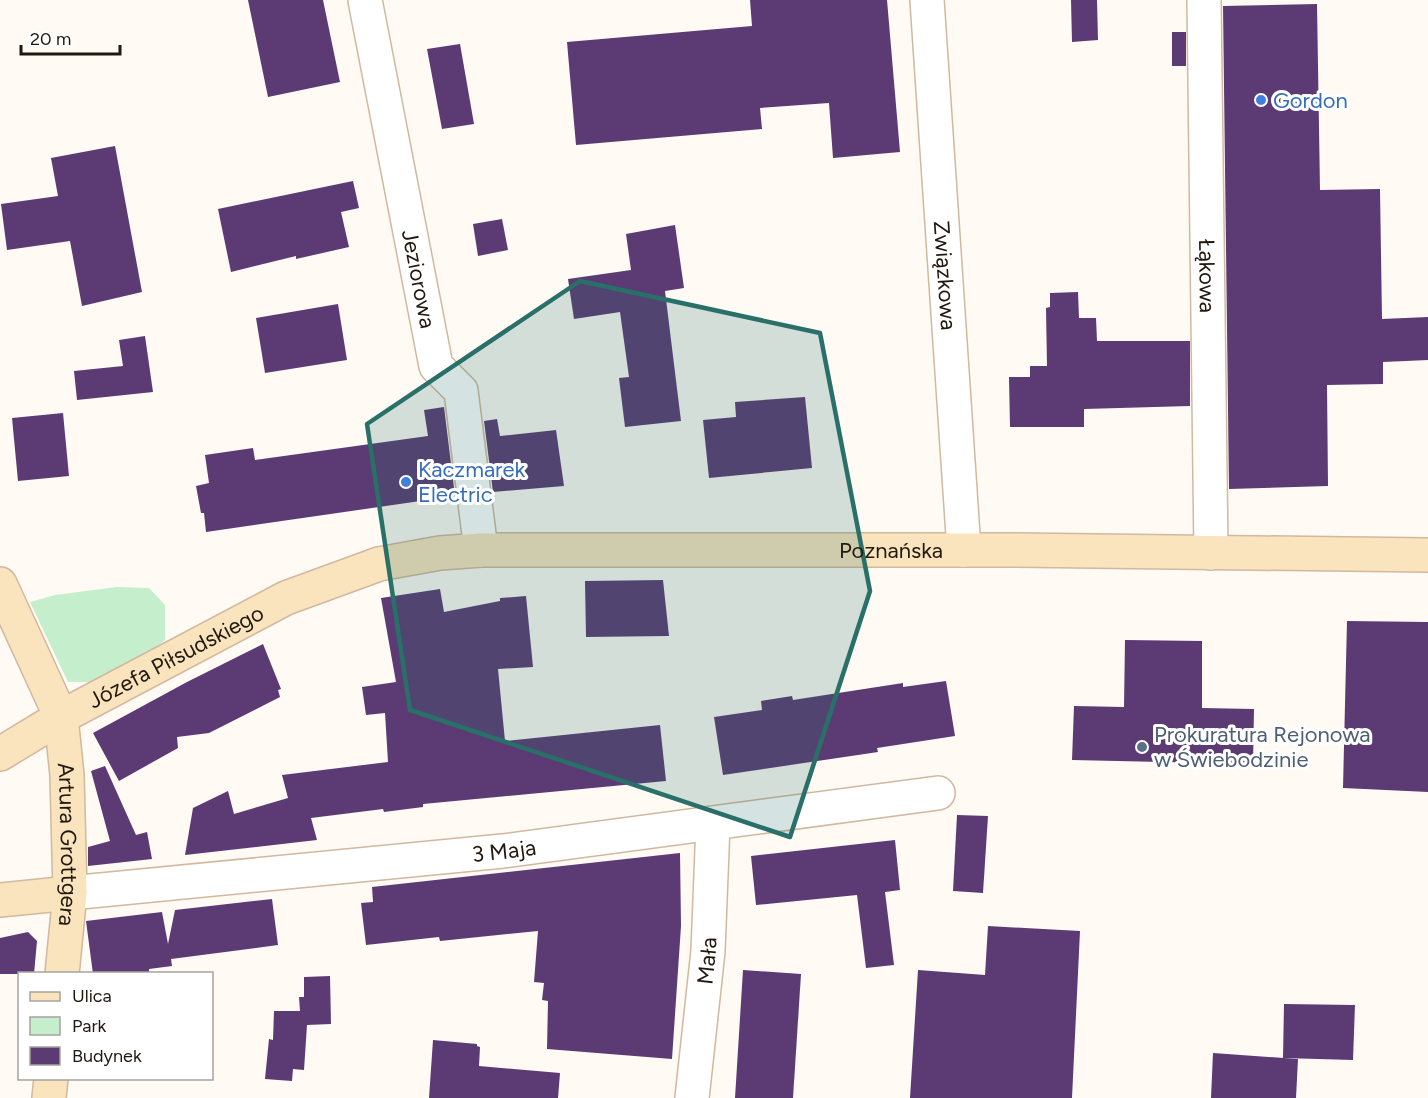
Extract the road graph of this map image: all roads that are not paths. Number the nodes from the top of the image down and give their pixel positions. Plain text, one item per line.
1 (365, 0) edge
2 (927, 0) edge
3 (1204, 0) edge
4 (481, 550) junction
5 (964, 550) junction
6 (1211, 553) junction
7 (1428, 555) edge
8 (356, 571) joint
9 (0, 586) edge
10 (61, 717) junction
11 (0, 754) edge
12 (938, 794) dead end
13 (712, 824) junction
14 (70, 893) junction
15 (0, 900) edge
16 (62, 972) edge
17 (51, 1080) edge
18 (49, 1098) edge
19 (692, 1098) edge

1 - 4 street, Jeziorowa
2 - 5 street, Związkowa
3 - 6 street, Łąkowa
4 - 5 street, Poznańska
4 - 8 street, Poznańska
5 - 6 street, Poznańska
6 - 7 street, Poznańska
8 - 10 street, Józefa Piłsudskiego
9 - 10 street, Artura Grottgera
10 - 11 street, Józefa Piłsudskiego
10 - 14 street, Artura Grottgera
12 - 13 street, 3 Maja
13 - 14 street, 3 Maja
13 - 19 street, Mała
14 - 15 street
14 - 16 street, Artura Grottgera
17 - 18 street

